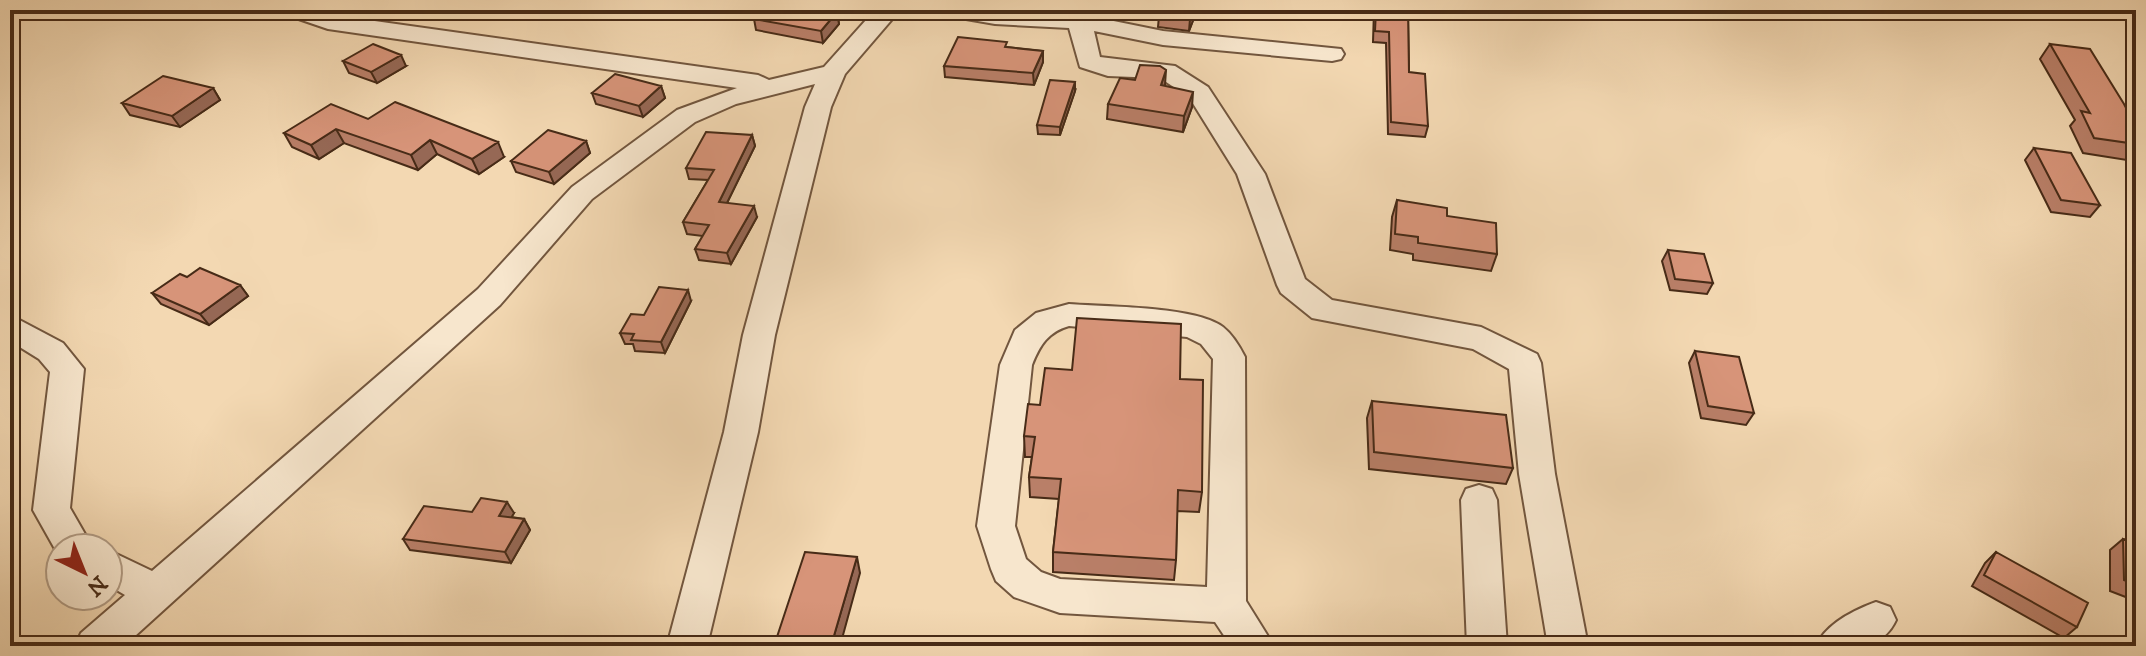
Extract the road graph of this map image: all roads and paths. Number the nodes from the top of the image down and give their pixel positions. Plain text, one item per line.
1 (295, 10) edge
2 (888, 10) edge
3 (951, 10) edge
4 (1079, 21) junction
5 (1332, 54) dead end
6 (833, 72) junction
7 (725, 79) junction
8 (786, 85) junction
9 (818, 107) junction
10 (686, 116) junction
11 (10, 326) edge
12 (1479, 500) dead end
13 (64, 532) edge
14 (124, 575) edge
15 (153, 591) junction
16 (1226, 605) junction
17 (1876, 620) dead end
18 (95, 646) edge
19 (687, 646) edge
20 (1254, 646) edge
21 (1487, 646) edge
22 (1568, 646) edge
23 (1836, 646) edge

1 - 7 street
2 - 6 street
3 - 4 street
4 - 5 street
4 - 22 street
6 - 8 street
6 - 9 street
7 - 8 street
7 - 10 street
8 - 9 street
8 - 10 street
9 - 19 street
10 - 15 street
11 - 13 street
12 - 21 street
14 - 15 street
15 - 18 street
16 - 16 street
16 - 20 street
17 - 23 street

